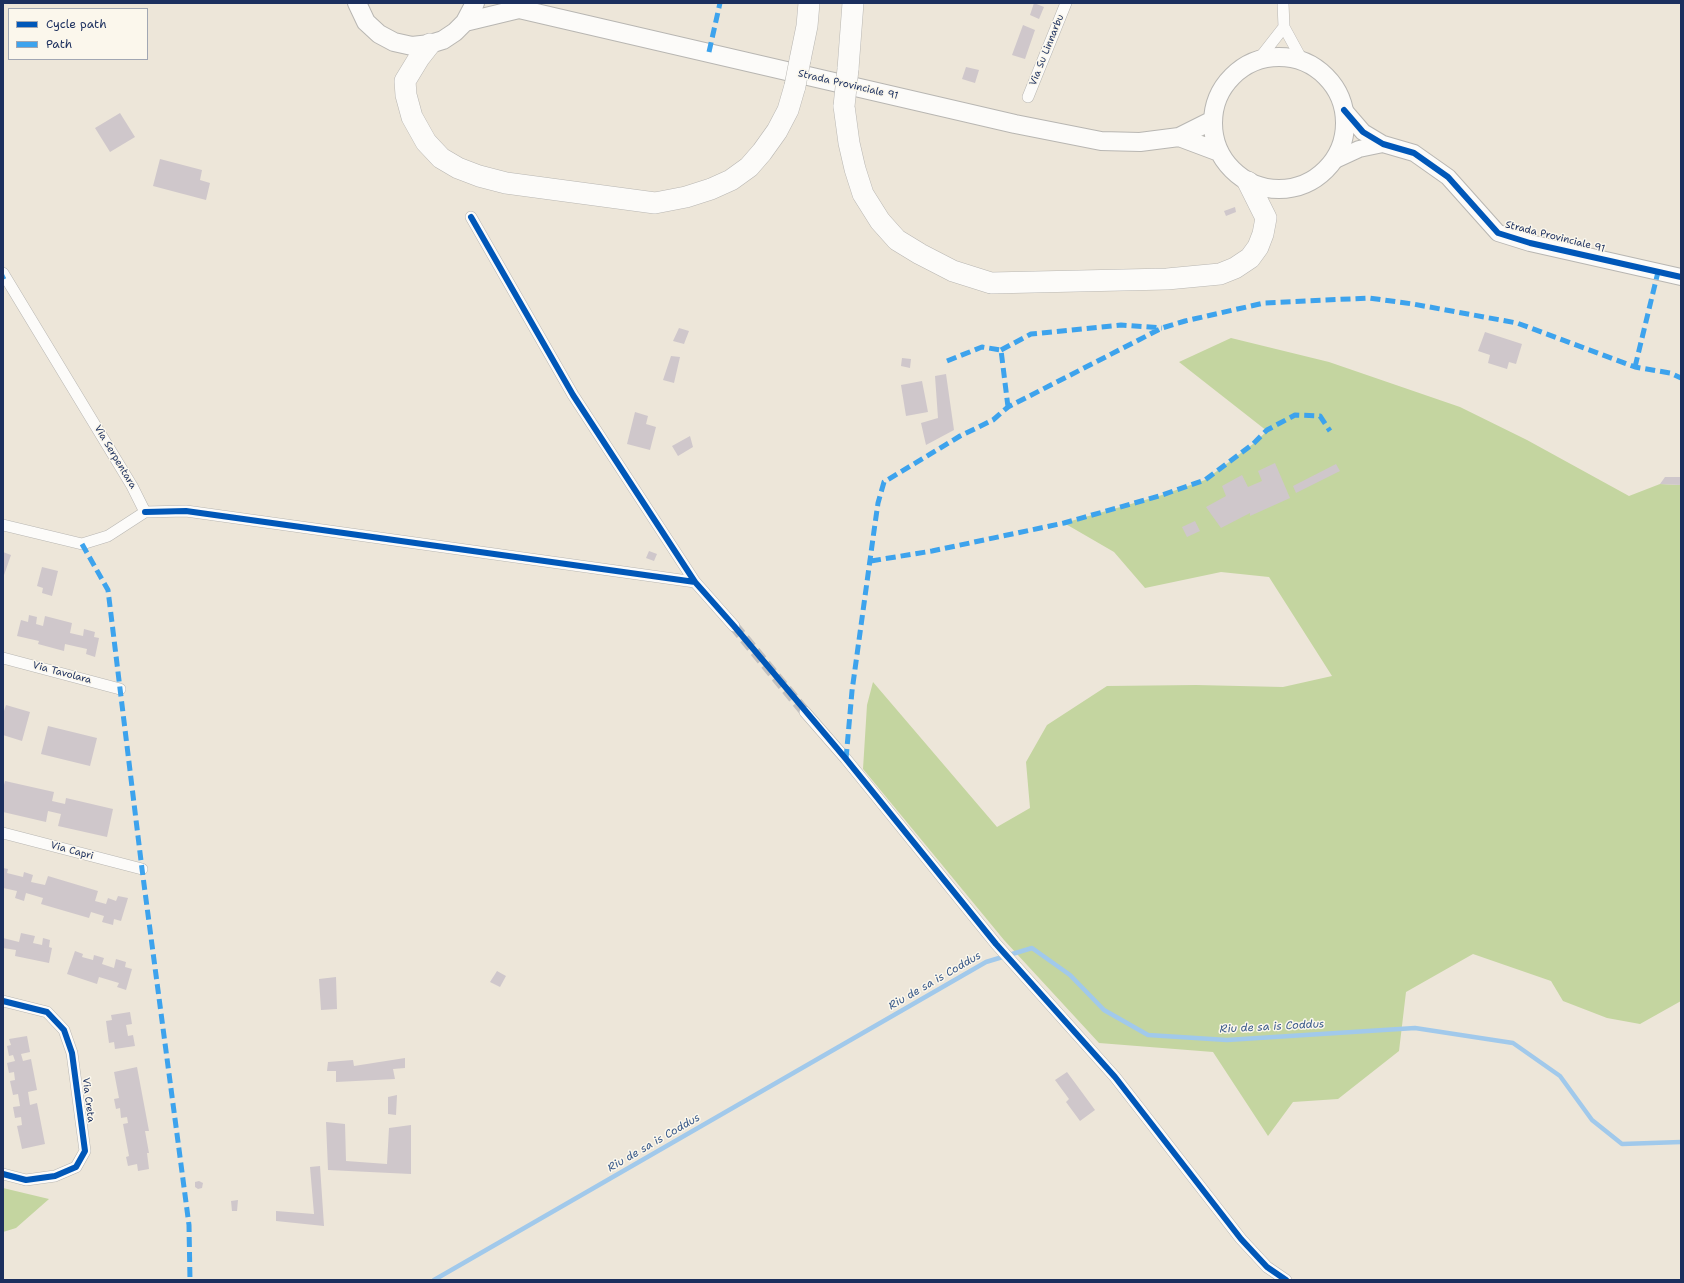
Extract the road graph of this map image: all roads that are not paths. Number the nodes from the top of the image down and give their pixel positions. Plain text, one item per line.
1 (357, 3) edge
2 (475, 3) edge
3 (809, 3) edge
4 (853, 3) edge
5 (1066, 3) edge
6 (1283, 3) edge
7 (515, 6) edge
8 (465, 22) junction
9 (1284, 27) junction
10 (430, 44) junction
11 (1259, 60) junction
12 (1302, 60) junction
13 (1028, 97) dead end
14 (1344, 110) junction
15 (1212, 120) junction
16 (1179, 137) junction
17 (1383, 144) junction
18 (1219, 152) junction
19 (1333, 161) junction
20 (1248, 182) junction
21 (471, 217) dead end
22 (3, 273) edge
23 (1681, 277) edge
24 (145, 512) junction
25 (3, 525) edge
26 (695, 582) junction
27 (734, 626) tunnel mouth
28 (3, 658) edge
29 (120, 689) dead end
30 (805, 712) tunnel mouth
31 (3, 833) edge
32 (142, 869) dead end
33 (3, 1001) edge
34 (3, 1174) edge
35 (1286, 1280) edge

1 - 10 main road
2 - 8 main road
3 - 10 highway, bridge
4 - 20 highway, bridge
5 - 13 street, Via Su Linnarbu
6 - 9 street
7 - 8 main road, Strada Provinciale 91
7 - 16 main road, Strada Provinciale 91
8 - 10 main road
9 - 11 street
9 - 12 street
11 - 12 main road
11 - 15 main road
12 - 14 main road
14 - 17 street
14 - 19 main road
15 - 16 main road, Strada Provinciale 91
15 - 18 main road
16 - 18 main road, Strada Provinciale 91
17 - 19 street
17 - 23 street, Strada Provinciale 91
18 - 20 main road
19 - 20 main road
21 - 26 street
22 - 24 street, Via Serpentara
24 - 25 street
24 - 26 street
26 - 27 street
28 - 29 street, Via Tavolara
30 - 35 street
31 - 32 street, Via Capri
33 - 34 street, Via Creta

